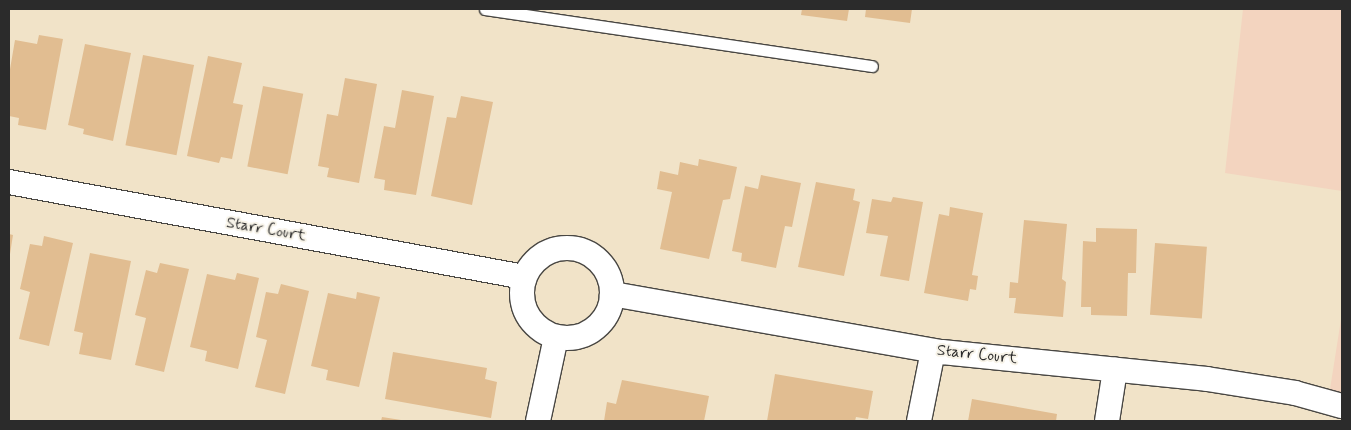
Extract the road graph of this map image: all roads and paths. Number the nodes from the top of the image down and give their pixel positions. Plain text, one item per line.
1 (485, 9) edge
2 (872, 66) dead end
3 (9, 182) edge
4 (524, 278) junction
5 (612, 294) junction
6 (556, 338) junction
7 (933, 351) junction
8 (1115, 370) junction
9 (1342, 406) edge
10 (538, 421) edge
11 (919, 421) edge
12 (1107, 421) edge

1 - 2 lane
3 - 4 street, Starr Court
4 - 5 street
4 - 6 street
5 - 6 street
5 - 7 street, Starr Court
6 - 10 street
7 - 8 street, Starr Court
7 - 11 street
8 - 9 street, Starr Court
8 - 12 street

